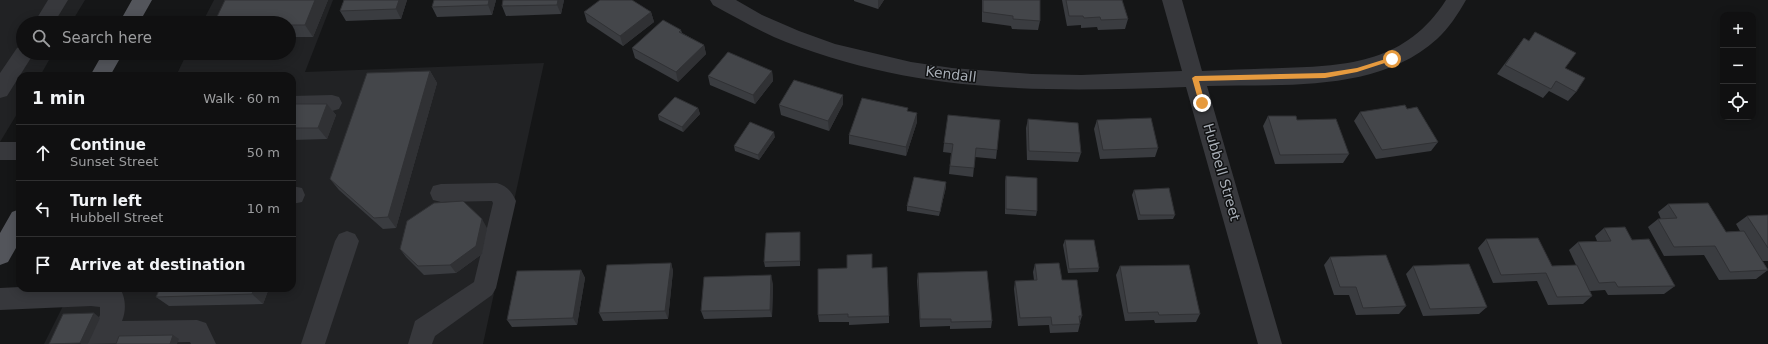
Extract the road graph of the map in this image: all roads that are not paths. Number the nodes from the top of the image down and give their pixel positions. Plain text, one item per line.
1 (58, 0) edge
2 (142, 0) edge
3 (720, 0) edge
4 (1172, 0) edge
5 (1456, 0) edge
6 (48, 16) edge
7 (133, 16) edge
8 (19, 60) edge
9 (109, 60) edge
10 (102, 72) edge
11 (1195, 78) junction
12 (0, 90) edge
13 (332, 103) dead end
14 (296, 104) edge
15 (0, 151) edge
16 (16, 151) edge
17 (441, 192) dead end
18 (16, 226) edge
19 (347, 241) dead end
20 (0, 255) edge
21 (0, 299) edge
22 (102, 338) edge
23 (204, 344) edge
24 (313, 344) edge
25 (420, 344) edge
26 (1270, 344) edge

1 - 6 street
2 - 7 main road
3 - 11 street, Kendall
4 - 11 street, Hubbell Street
5 - 11 street, Kendall
8 - 12 street
9 - 10 main road
11 - 26 street, Hubbell Street
13 - 14 street
15 - 16 street
17 - 25 street
18 - 20 main road
19 - 24 street
21 - 22 street
22 - 23 street

